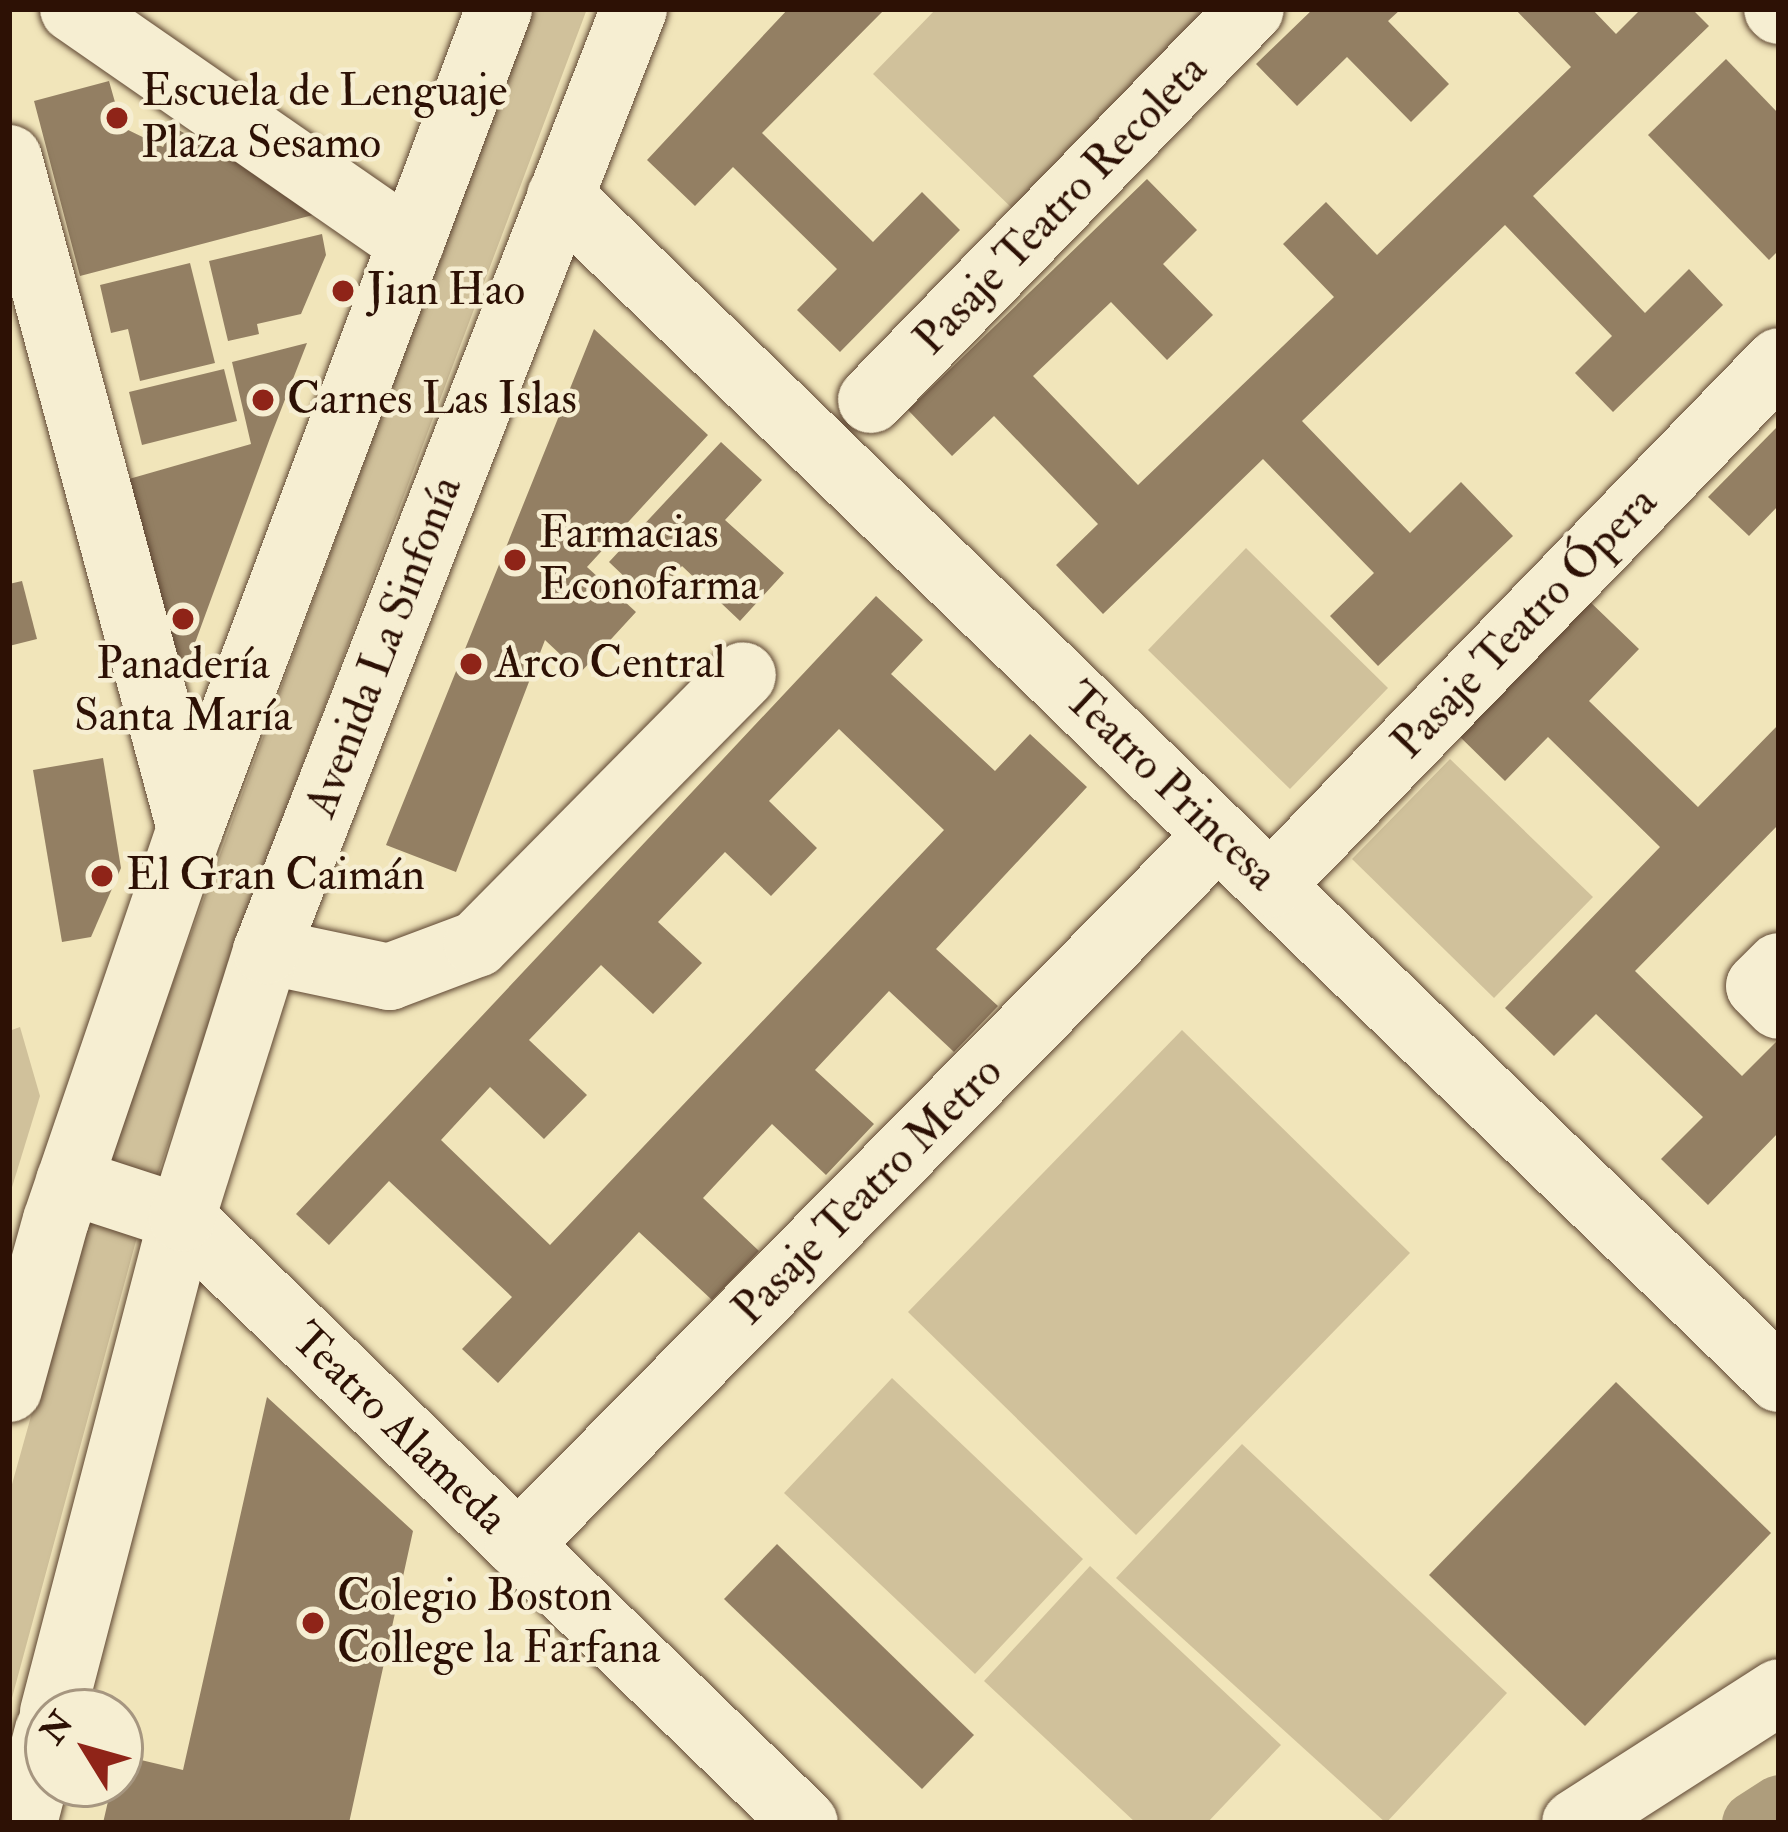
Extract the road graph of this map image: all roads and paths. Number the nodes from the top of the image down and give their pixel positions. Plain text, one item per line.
1 (73, 9) edge
2 (499, 9) edge
3 (634, 9) edge
4 (1251, 9) edge
5 (9, 158) edge
6 (560, 196) junction
7 (411, 243) junction
8 (1779, 361) edge
9 (871, 400) dead end
10 (743, 675) dead end
11 (190, 830) junction
12 (1217, 836) junction
13 (1272, 884) junction
14 (266, 950) junction
15 (1779, 966) edge
16 (1779, 1006) edge
17 (69, 1180) junction
18 (182, 1218) junction
19 (1779, 1379) edge
20 (9, 1389) edge
21 (518, 1545) junction
22 (59, 1688) edge
23 (1779, 1692) edge
24 (805, 1823) edge
25 (1575, 1823) edge

1 - 7 street
2 - 7 street
3 - 6 street, Avenida La Sinfonía
4 - 9 street, Pasaje Teatro Recoleta
5 - 11 street
6 - 12 street, Teatro Princesa
6 - 14 street, Avenida La Sinfonía
7 - 11 street
8 - 13 street, Pasaje Teatro Ópera
10 - 14 street
11 - 17 street
12 - 13 street, Teatro Princesa
12 - 21 street, Pasaje Teatro Metro
13 - 19 street, Teatro Princesa
14 - 18 street, Avenida La Sinfonía
15 - 16 street
17 - 18 street, Teatro Alameda
17 - 20 street
18 - 21 street, Teatro Alameda
18 - 22 street, Avenida La Sinfonía
21 - 24 street, Teatro Alameda
23 - 25 street

